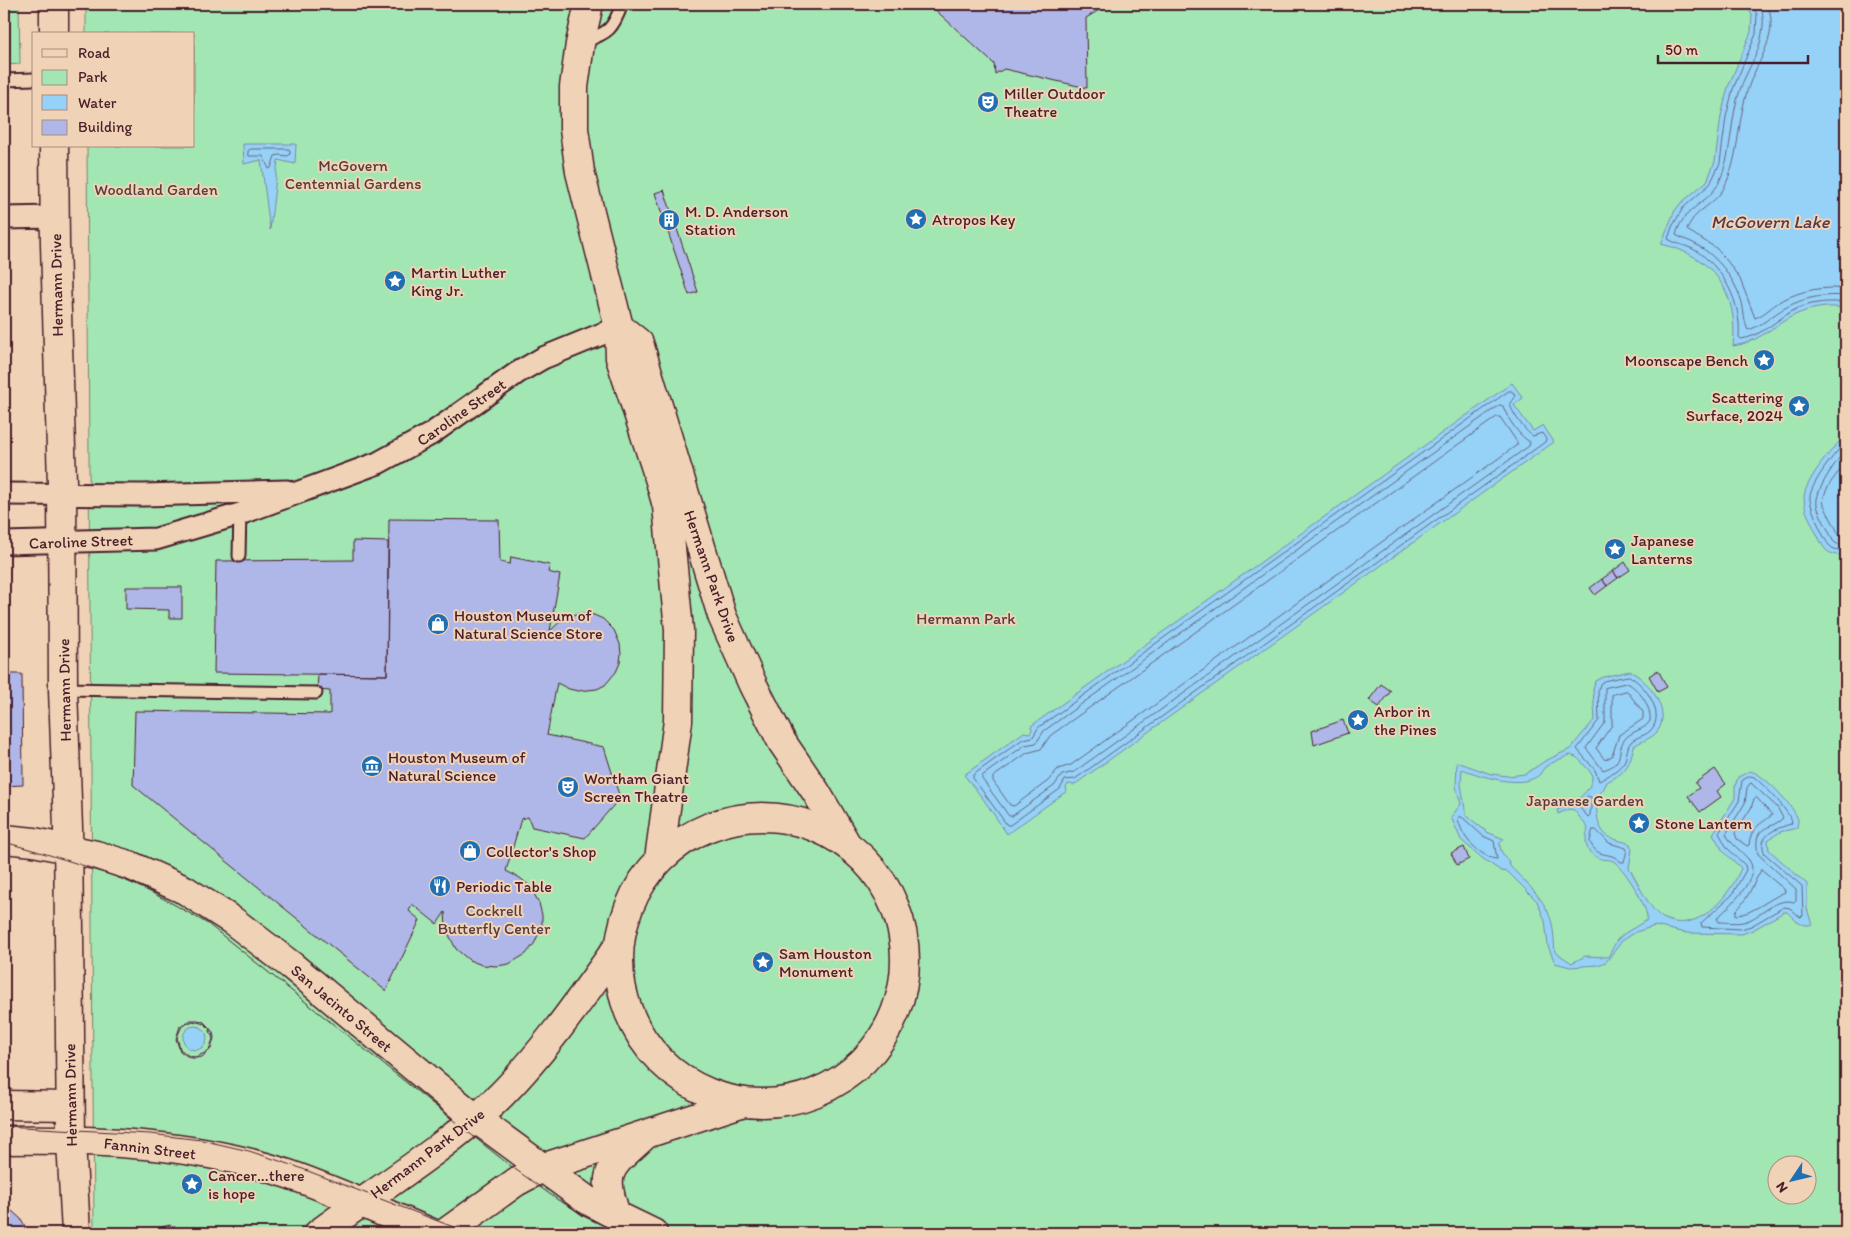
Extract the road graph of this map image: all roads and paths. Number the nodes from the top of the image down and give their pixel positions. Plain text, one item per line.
1 (54, 4) edge
2 (589, 4) edge
3 (622, 4) edge
4 (54, 32) edge
5 (580, 44) junction
6 (32, 79) edge
7 (4, 80) edge
8 (54, 148) edge
9 (55, 217) junction
10 (4, 218) edge
11 (619, 327) junction
12 (300, 491) junction
13 (240, 492) junction
14 (4, 494) edge
15 (62, 494) junction
16 (240, 514) junction
17 (62, 542) junction
18 (4, 543) edge
19 (239, 556) dead end
20 (63, 689) junction
21 (316, 692) dead end
22 (4, 839) edge
23 (846, 843) junction
24 (67, 849) junction
25 (659, 859) junction
26 (619, 945) junction
27 (741, 1103) junction
28 (4, 1105) edge
29 (70, 1106) junction
30 (475, 1118) junction
31 (644, 1135) junction
32 (4, 1140) edge
33 (71, 1141) junction
34 (542, 1168) junction
35 (359, 1203) junction
36 (617, 1217) junction
37 (76, 1233) edge
38 (319, 1233) edge
39 (432, 1233) edge
40 (444, 1233) edge
41 (653, 1233) edge

1 - 4 street
2 - 5 street, Hermann Park Drive
3 - 5 lane
5 - 11 street, Hermann Park Drive
6 - 7 lane
8 - 9 street, Hermann Drive
9 - 10 street
9 - 15 street, Hermann Drive
11 - 12 street, Caroline Street
11 - 23 street, Hermann Park Drive
11 - 25 street, Hermann Park Drive
12 - 13 street, Caroline Street
12 - 16 street, Caroline Street
13 - 15 street, Caroline Street
13 - 16 lane
14 - 15 street, Caroline Street
15 - 17 street, Hermann Drive
16 - 17 street, Caroline Street
16 - 19 lane
17 - 18 street, Caroline Street
17 - 20 street, Hermann Drive
20 - 21 lane
20 - 24 street, Hermann Drive
22 - 24 street, San Jacinto Street
23 - 25 street
23 - 27 street
24 - 29 street, Hermann Drive
24 - 30 street, San Jacinto Street
25 - 26 street
26 - 27 street
26 - 30 street, Hermann Park Drive
27 - 31 street
28 - 29 street
29 - 33 street, Hermann Drive
30 - 34 street, San Jacinto Street
30 - 35 street, Hermann Park Drive
31 - 34 street
31 - 36 street
32 - 33 street, Fannin Street
33 - 35 street, Fannin Street
33 - 37 street, Hermann Drive
34 - 36 street, San Jacinto Street
34 - 40 street
35 - 38 street, Hermann Park Drive
35 - 39 street, Fannin Street
36 - 41 street, San Jacinto Street

